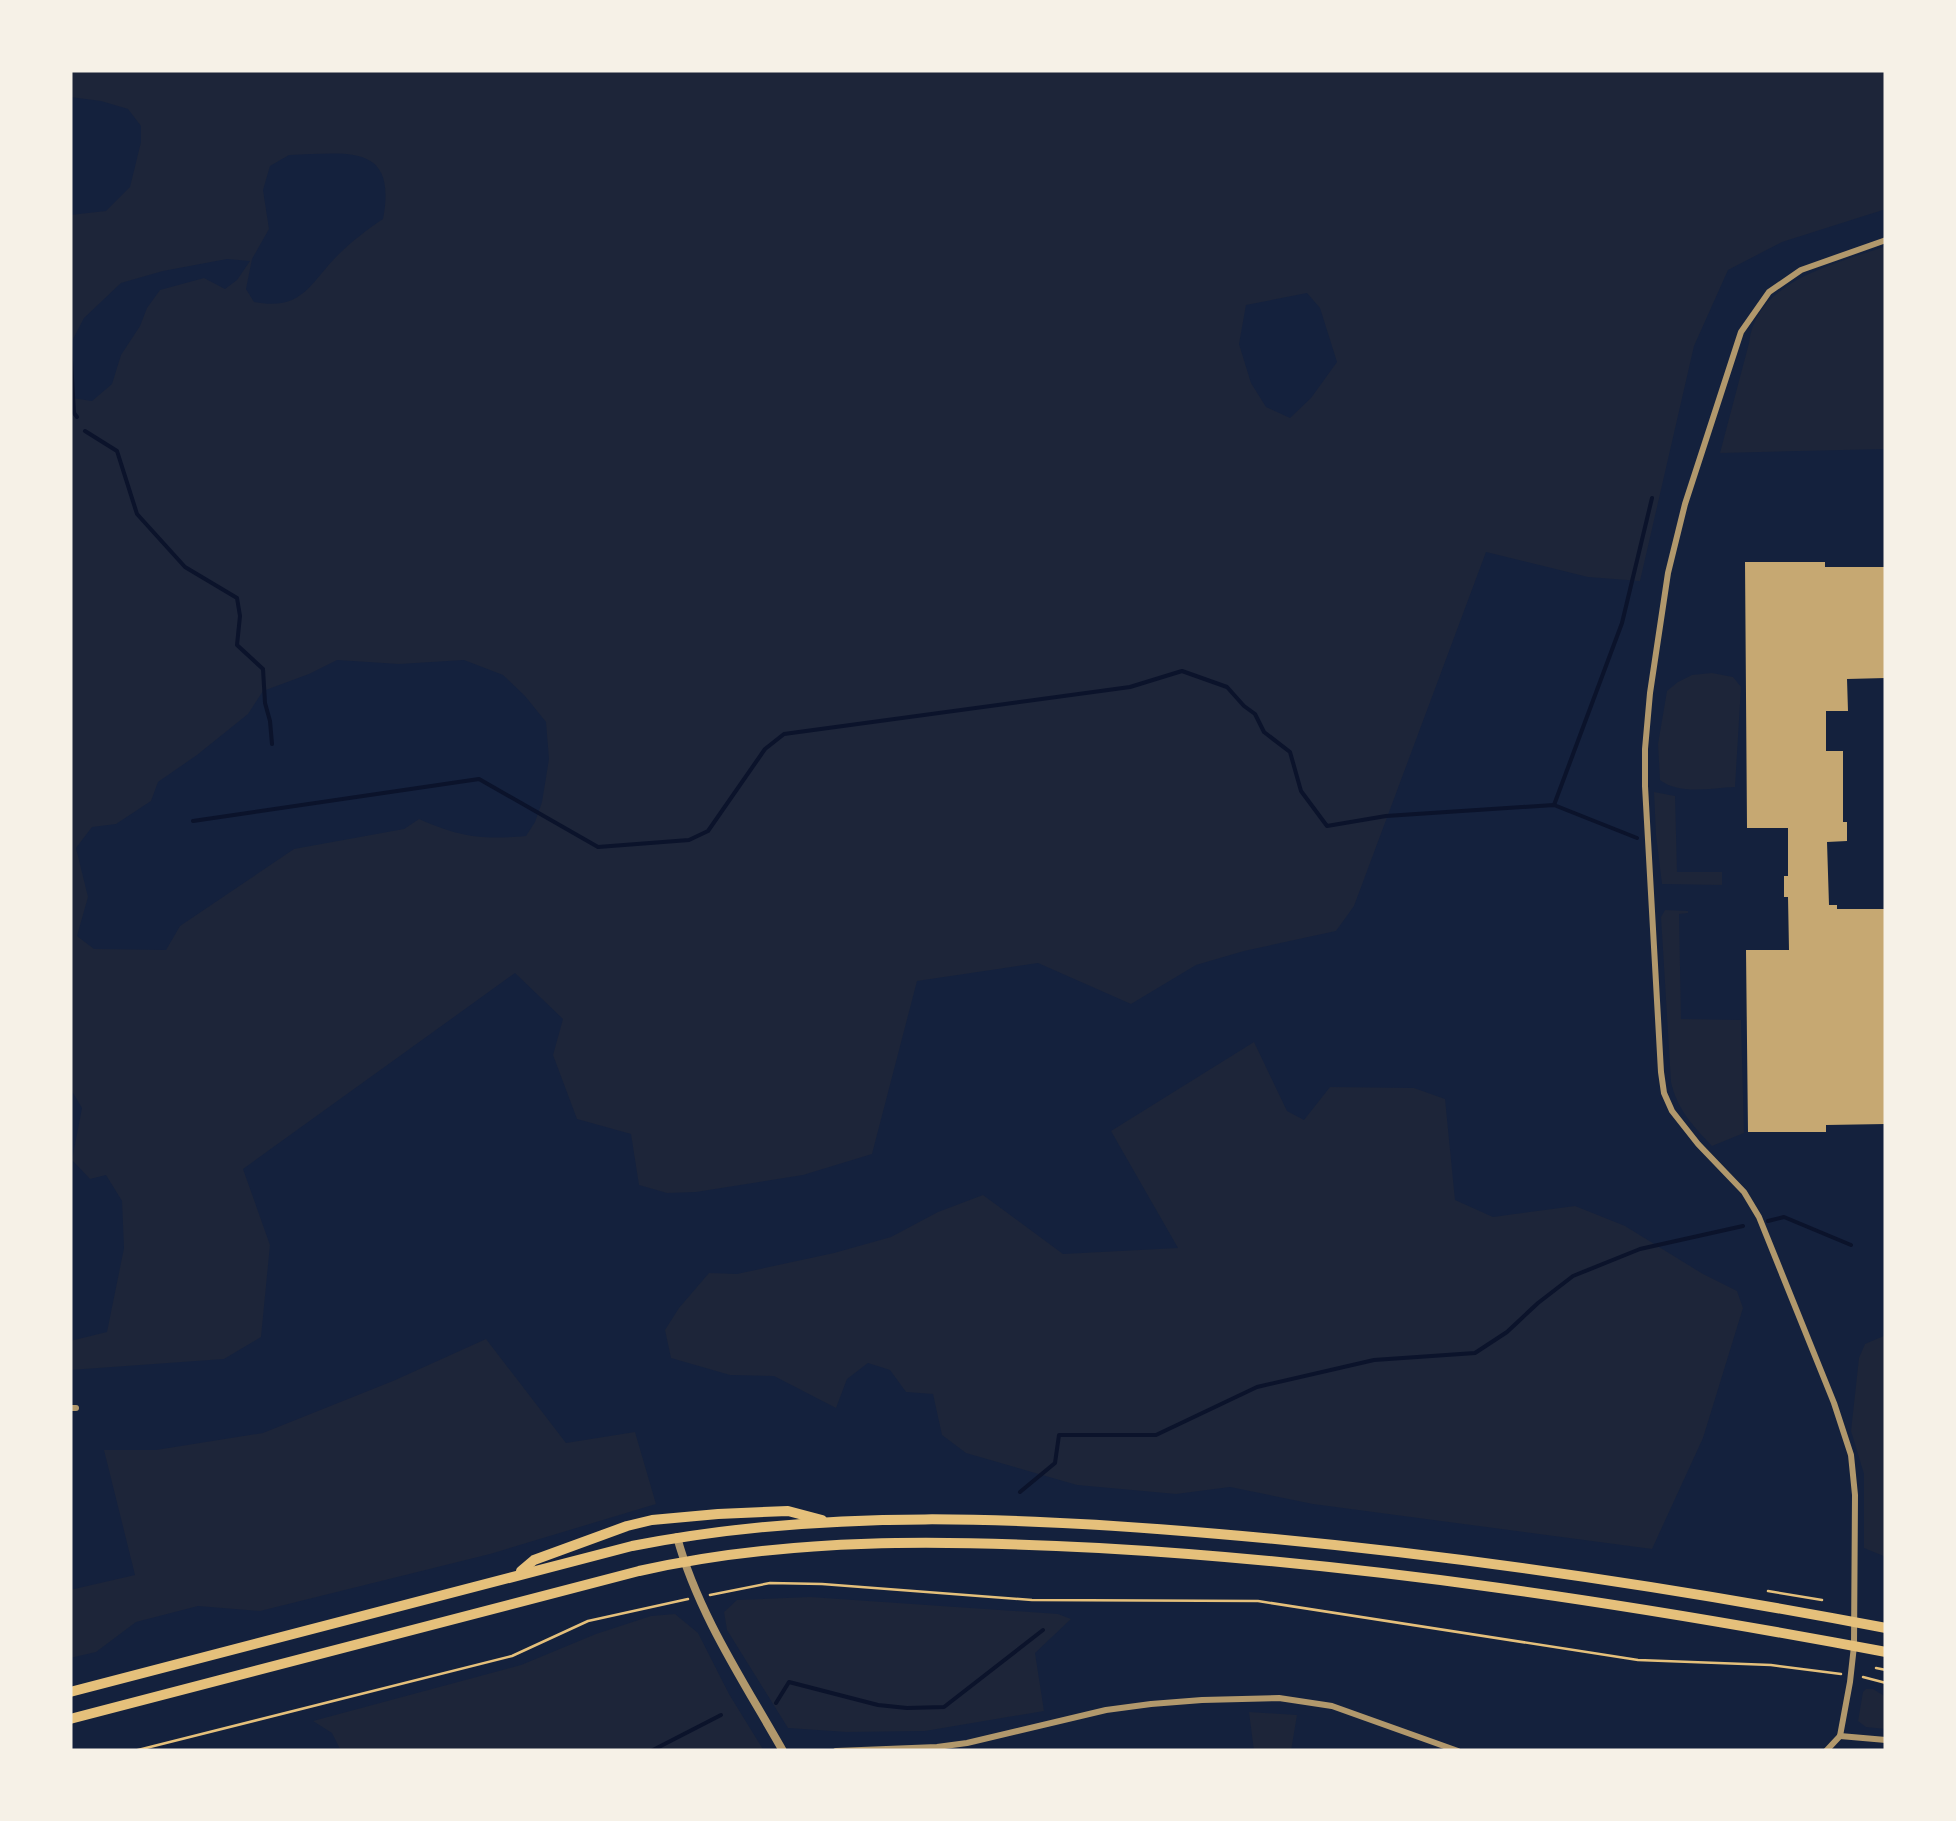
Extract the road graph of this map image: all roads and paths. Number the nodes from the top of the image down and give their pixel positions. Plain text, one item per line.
1 (1886, 240) edge
2 (829, 1522) junction
3 (677, 1537) junction
4 (684, 1562) junction
5 (516, 1575) junction
6 (1768, 1591) dead end
7 (711, 1594) dead end
8 (686, 1600) dead end
9 (1822, 1600) dead end
10 (1854, 1622) junction
11 (1886, 1628) edge
12 (1854, 1646) junction
13 (1886, 1652) edge
14 (1876, 1668) dead end
15 (1886, 1670) edge
16 (1835, 1673) dead end
17 (1862, 1677) dead end
18 (1886, 1683) edge
19 (70, 1692) edge
20 (70, 1719) edge
21 (1840, 1736) junction
22 (1886, 1740) edge
23 (134, 1751) edge
24 (783, 1751) edge
25 (836, 1751) edge
26 (1458, 1751) edge
27 (1826, 1751) edge

1 - 10 street
2 - 3 highway
2 - 5 highway
2 - 10 highway
3 - 4 street
3 - 5 highway
4 - 12 highway
4 - 20 highway
4 - 24 street
5 - 19 highway
6 - 9 path
7 - 16 path
8 - 23 path
10 - 11 highway
10 - 12 street
12 - 13 highway
12 - 21 street
14 - 15 path
17 - 18 path
21 - 22 street
21 - 27 street
25 - 26 street

